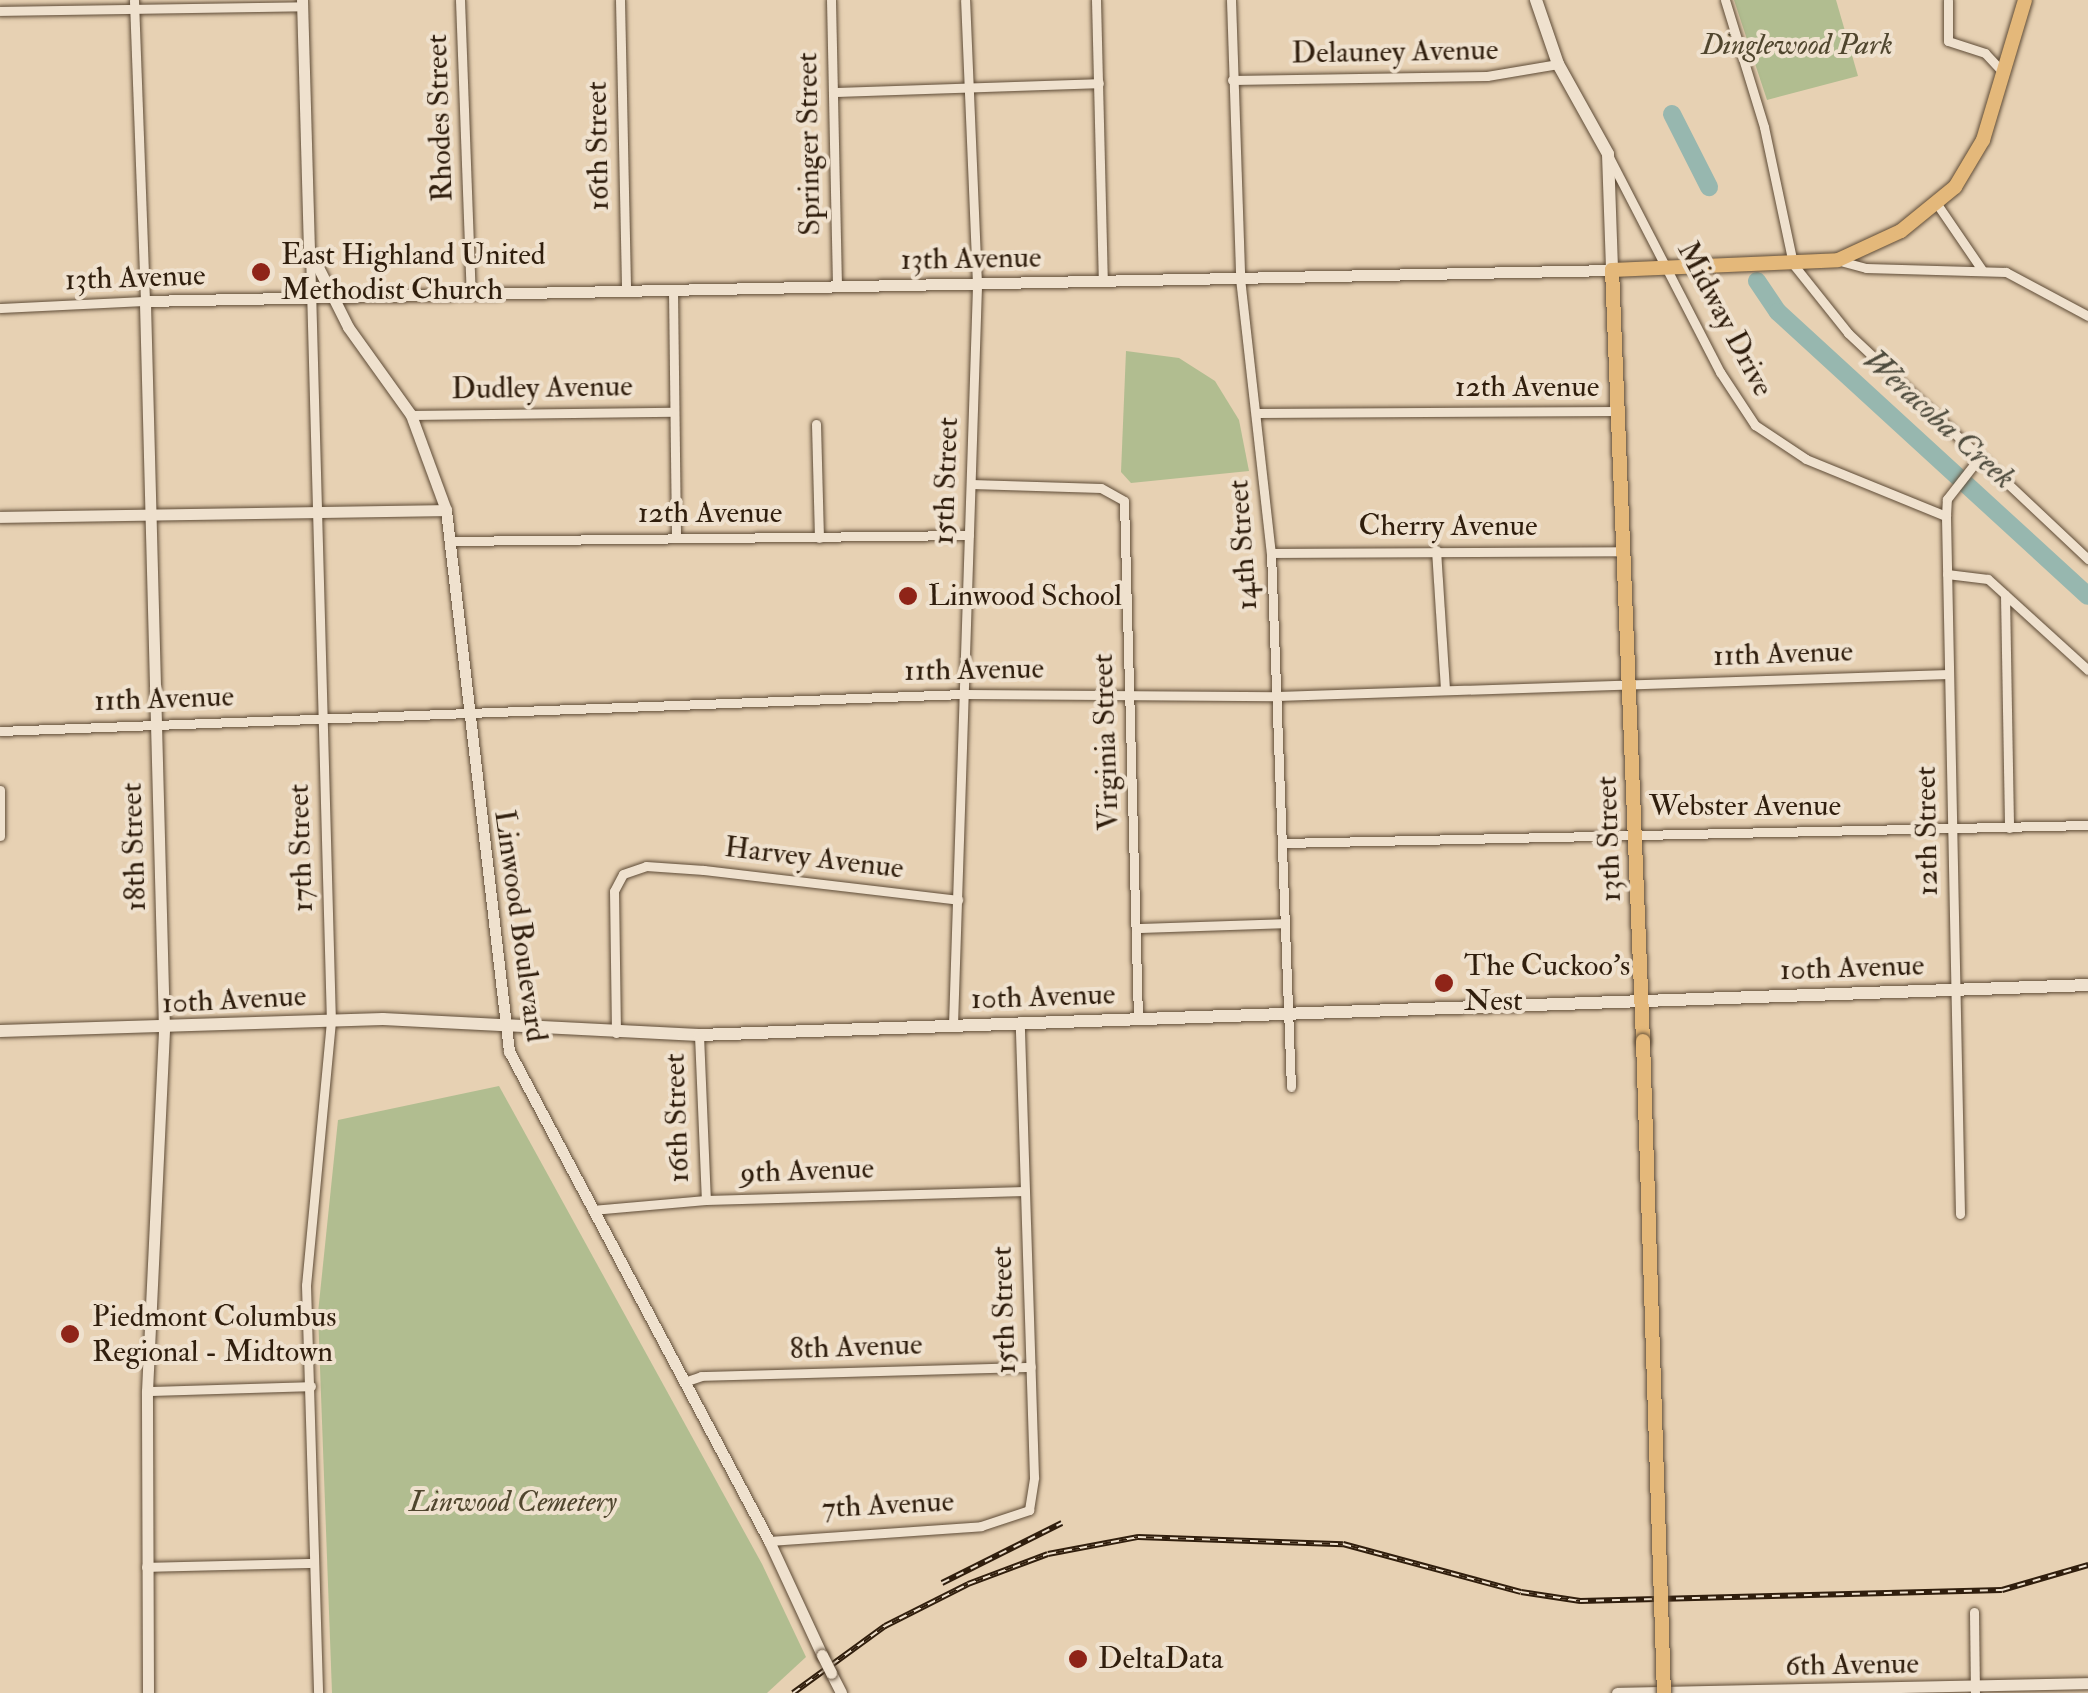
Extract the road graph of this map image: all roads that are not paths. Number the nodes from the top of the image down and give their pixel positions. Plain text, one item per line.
1 (460, 0) edge
2 (620, 0) edge
3 (831, 0) edge
4 (964, 0) edge
5 (1096, 0) edge
6 (1231, 0) edge
7 (1536, 0) edge
8 (1726, 0) edge
9 (1948, 0) edge
10 (2025, 0) edge
11 (302, 3) edge
12 (134, 4) edge
13 (0, 11) edge
14 (1558, 64) junction
15 (2003, 72) junction
16 (1232, 80) junction
17 (1099, 84) junction
18 (966, 90) junction
19 (833, 92) junction
20 (1608, 154) junction
21 (1937, 204) junction
22 (310, 249) junction
23 (1838, 260) junction
24 (1793, 264) junction
25 (1667, 267) junction
26 (1612, 270) junction
27 (1982, 270) junction
28 (1240, 278) junction
29 (1103, 281) junction
30 (977, 284) junction
31 (837, 286) junction
32 (673, 290) junction
33 (626, 291) junction
34 (471, 294) junction
35 (332, 297) junction
36 (311, 298) junction
37 (145, 302) junction
38 (0, 308) edge
39 (2088, 316) edge
40 (1618, 411) junction
41 (674, 412) junction
42 (1256, 413) junction
43 (411, 415) junction
44 (816, 424) dead end
45 (1980, 458) junction
46 (971, 484) junction
47 (446, 510) junction
48 (312, 511) junction
49 (151, 512) junction
50 (1946, 516) junction
51 (0, 517) edge
52 (969, 535) junction
53 (676, 538) junction
54 (819, 538) junction
55 (451, 541) junction
56 (1436, 550) junction
57 (1624, 551) junction
58 (1271, 553) junction
59 (2088, 560) edge
60 (1947, 574) junction
61 (2005, 595) junction
62 (2088, 670) edge
63 (1948, 674) junction
64 (1629, 683) junction
65 (1445, 690) junction
66 (965, 694) junction
67 (1130, 694) junction
68 (1276, 696) junction
69 (464, 709) junction
70 (322, 718) junction
71 (156, 725) junction
72 (0, 731) edge
73 (0, 790) edge
74 (2088, 824) edge
75 (2009, 828) junction
76 (1636, 831) junction
77 (1954, 831) junction
78 (1, 836) edge
79 (1283, 843) junction
80 (958, 900) junction
81 (1285, 923) junction
82 (1137, 928) junction
83 (2088, 984) edge
84 (1953, 988) junction
85 (1643, 1001) junction
86 (1289, 1016) junction
87 (1138, 1020) junction
88 (331, 1021) junction
89 (953, 1024) junction
90 (1020, 1024) junction
91 (502, 1027) junction
92 (164, 1029) junction
93 (0, 1031) edge
94 (616, 1032) junction
95 (699, 1035) junction
96 (1292, 1087) dead end
97 (1025, 1191) junction
98 (706, 1200) junction
99 (592, 1210) junction
100 (1960, 1214) dead end
101 (1031, 1367) junction
102 (684, 1382) junction
103 (310, 1386) junction
104 (147, 1391) junction
105 (1009, 1521) joint
106 (769, 1541) junction
107 (314, 1563) junction
108 (146, 1567) junction
109 (1974, 1612) dead end
110 (2088, 1683) edge
111 (1975, 1690) edge
112 (148, 1693) edge
113 (318, 1693) edge
114 (841, 1693) edge
115 (1617, 1693) edge
116 (1664, 1693) edge

1 - 34 street, Rhodes Street
2 - 33 street, 16th Street
3 - 19 street, Springer Street
4 - 18 street, 15th Street
5 - 17 street
6 - 16 street, 14th Street
7 - 14 main road, 13th Street
8 - 24 street
9 - 15 street
10 - 15 main road
11 - 12 street
11 - 22 street, 17th Street
12 - 13 street
12 - 37 street, 18th Street
14 - 16 street, Delauney Avenue
14 - 20 main road, 13th Street
15 - 21 main road
16 - 28 street, 14th Street
17 - 18 street
17 - 29 street
18 - 19 street
18 - 30 street, 15th Street
19 - 31 street, Springer Street
20 - 25 street, Midway Drive
20 - 26 main road, 13th Street
21 - 23 main road
21 - 27 street
22 - 35 street
22 - 36 street, 17th Street
23 - 24 main road
23 - 27 street
24 - 25 main road
24 - 45 street
25 - 26 main road
25 - 50 street, Midway Drive
26 - 28 street, 13th Avenue
26 - 40 main road, 13th Street
27 - 39 street
28 - 29 street, 13th Avenue
28 - 42 street, 14th Street
29 - 30 street, 13th Avenue
30 - 31 street, 13th Avenue
30 - 46 street, 15th Street
31 - 32 street, 13th Avenue
32 - 33 street, 13th Avenue
32 - 41 street
33 - 34 street, 13th Avenue
34 - 35 street, 13th Avenue
35 - 36 street, 13th Avenue
35 - 43 street, Linwood Boulevard
36 - 37 street, 13th Avenue
36 - 48 street, 17th Street
37 - 38 street, 13th Avenue
37 - 49 street, 18th Street
40 - 42 street, 12th Avenue
40 - 57 main road, 13th Street
41 - 43 street, Dudley Avenue
41 - 53 street
42 - 58 street, 14th Street
43 - 47 street, Linwood Boulevard
44 - 54 street
45 - 50 street, 12th Street
45 - 59 street
46 - 52 street, 15th Street
46 - 67 street, Virginia Street
47 - 48 street
47 - 55 street, Linwood Boulevard
48 - 49 street
48 - 70 street, 17th Street
49 - 51 street
49 - 71 street, 18th Street
50 - 60 street, 12th Street
52 - 54 street, 12th Avenue
52 - 66 street, 15th Street
53 - 54 street, 12th Avenue
53 - 55 street, 12th Avenue
55 - 69 street, Linwood Boulevard
56 - 57 street, Cherry Avenue
56 - 58 street, Cherry Avenue
56 - 65 street
57 - 64 main road, 13th Street
58 - 68 street, 14th Street
60 - 61 street
60 - 63 street, 12th Street
61 - 62 street
61 - 75 street
63 - 64 street, 11th Avenue
63 - 77 street, 12th Street
64 - 65 street, 11th Avenue
64 - 76 main road, 13th Street
65 - 68 street, 11th Avenue
66 - 67 street, 11th Avenue
66 - 69 street, 11th Avenue
66 - 80 street, 15th Street
67 - 68 street, 11th Avenue
67 - 82 street, Virginia Street
68 - 79 street, 14th Street
69 - 70 street, 11th Avenue
69 - 91 street, Linwood Boulevard
70 - 71 street, 11th Avenue
70 - 88 street, 17th Street
71 - 72 street, 11th Avenue
71 - 92 street, 18th Street
73 - 78 street
74 - 75 street, Webster Avenue
75 - 77 street, Webster Avenue
76 - 77 street, Webster Avenue
76 - 79 street, Webster Avenue
76 - 85 main road, 13th Street
77 - 84 street, 12th Street
79 - 81 street, 14th Street
80 - 89 street, 15th Street
80 - 94 street, Harvey Avenue
81 - 82 street
81 - 86 street, 14th Street
82 - 87 street, Virginia Street
83 - 84 main road, 10th Avenue
84 - 85 main road, 10th Avenue
84 - 100 street, 12th Street
85 - 86 main road, 10th Avenue
85 - 116 main road, 13th Street, bridge
86 - 87 main road, 10th Avenue
86 - 96 street, 14th Street
87 - 90 main road, 10th Avenue
88 - 91 main road, 10th Avenue
88 - 92 main road, 10th Avenue
88 - 103 street, 17th Street
89 - 90 main road, 10th Avenue
89 - 95 main road, 10th Avenue
90 - 97 street, 15th Street
91 - 94 main road, 10th Avenue
91 - 99 street, Linwood Boulevard
92 - 93 main road, 10th Avenue
92 - 104 street, 18th Street
94 - 95 main road, 10th Avenue
95 - 98 street, 16th Street
97 - 98 street, 9th Avenue
97 - 101 street, 15th Street
98 - 99 street, 9th Avenue
99 - 102 street, Linwood Boulevard
101 - 102 street, 8th Avenue
101 - 105 street, 15th Street
102 - 106 street, Linwood Boulevard
103 - 104 street
103 - 107 street, 17th Street
104 - 108 street, 18th Street
105 - 106 street, 7th Avenue
106 - 114 street, Linwood Boulevard, bridge
107 - 108 street
107 - 113 street, 17th Street
108 - 112 street, 18th Street
109 - 111 street
110 - 111 street, 6th Avenue
111 - 115 street, 6th Avenue

